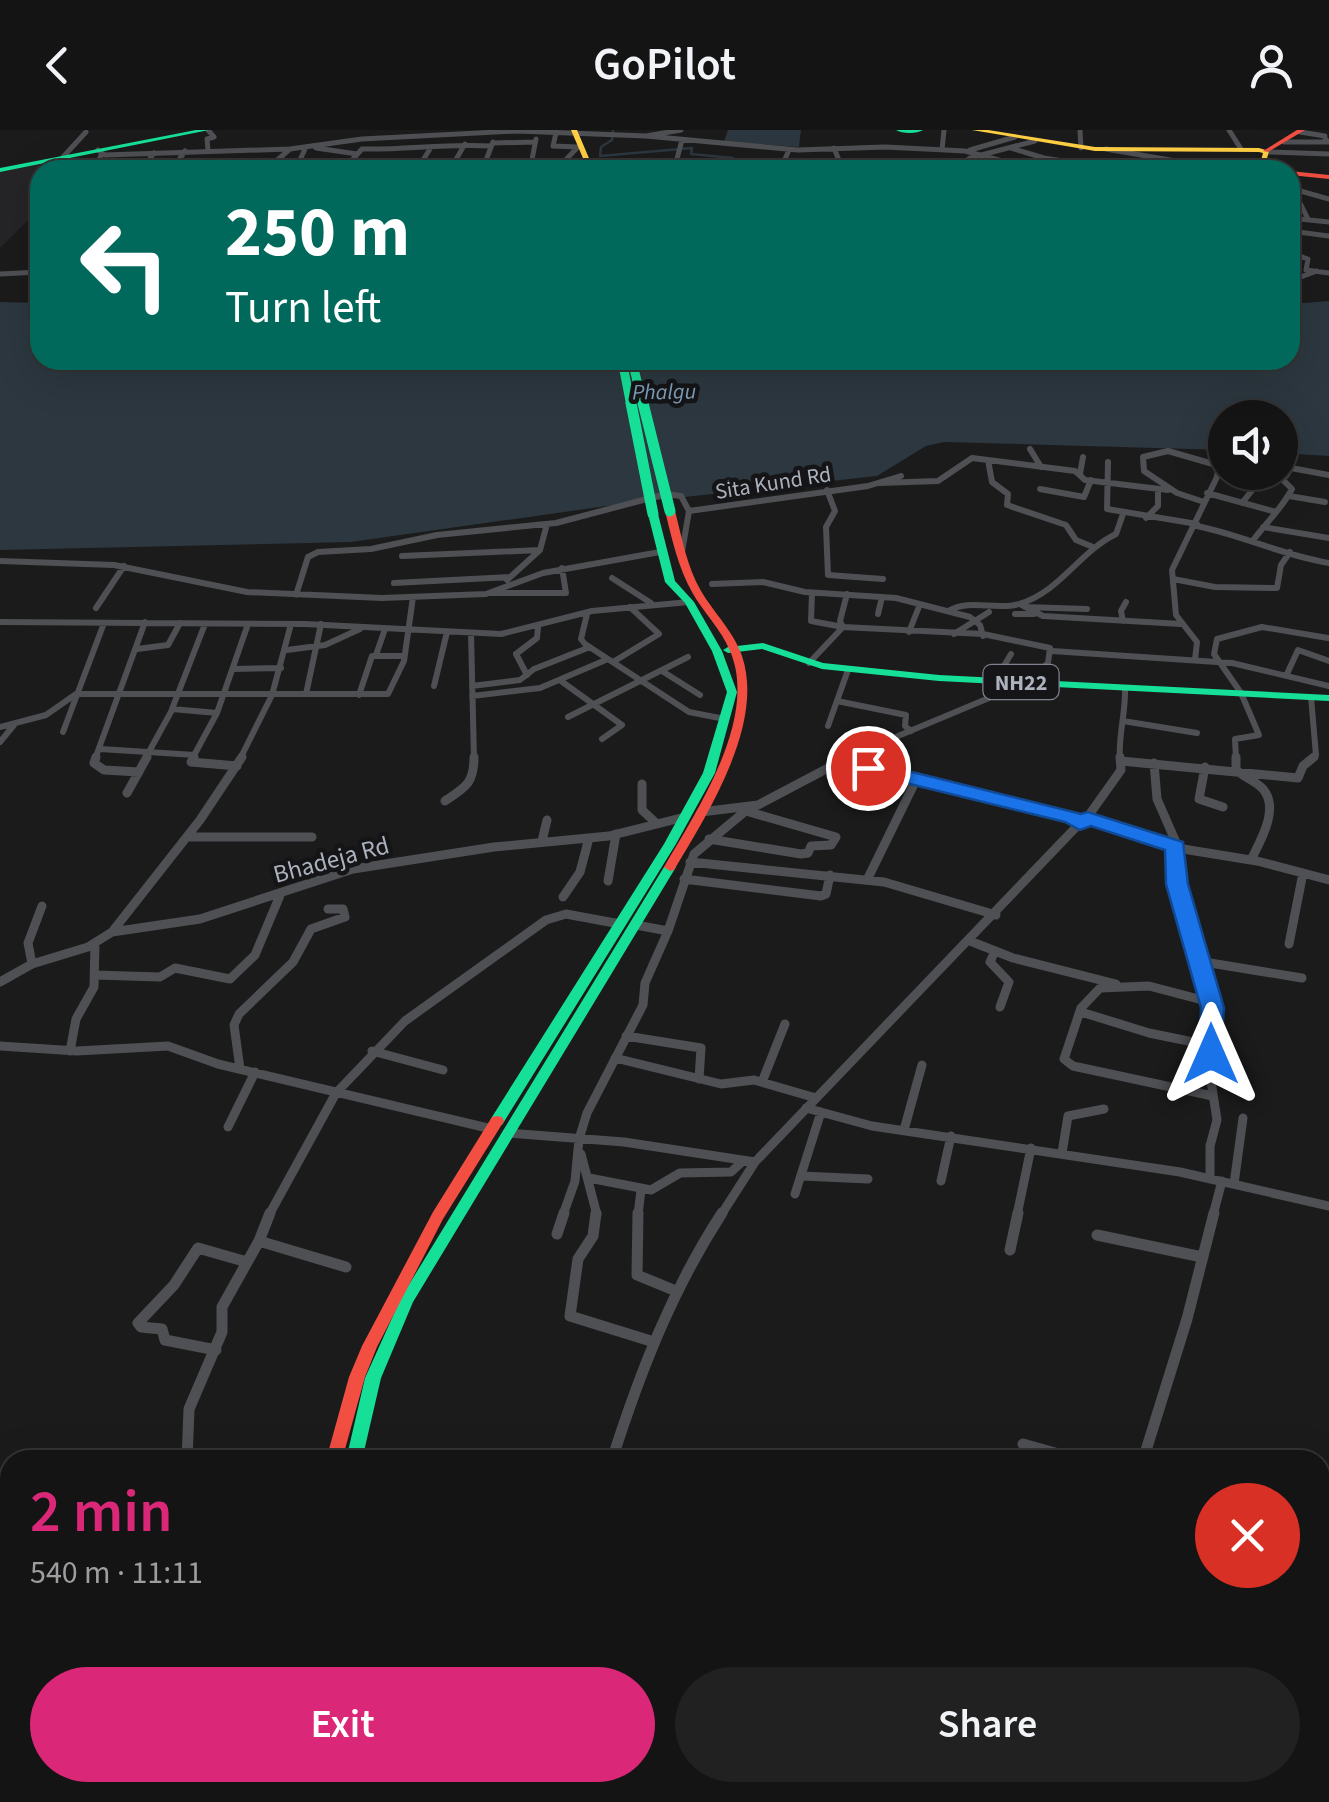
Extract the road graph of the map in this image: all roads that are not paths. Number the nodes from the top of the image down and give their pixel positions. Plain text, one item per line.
1 (207, 130) edge
2 (354, 130) edge
3 (374, 130) edge
4 (681, 130) edge
5 (899, 130) edge
6 (920, 130) edge
7 (944, 130) edge
8 (976, 130) edge
9 (1080, 130) edge
10 (1229, 130) edge
11 (494, 131) edge
12 (538, 131) edge
13 (1301, 131) edge
14 (86, 132) edge
15 (186, 132) edge
16 (456, 132) edge
17 (556, 133) junction
18 (166, 134) edge
19 (442, 135) junction
20 (397, 136) junction
21 (646, 136) junction
22 (1326, 136) edge
23 (372, 138) junction
24 (356, 139) junction
25 (682, 140) junction
26 (820, 140) dead end
27 (333, 142) junction
28 (535, 142) junction
29 (1284, 142) junction
30 (1013, 143) junction
31 (440, 144) junction
32 (465, 144) junction
33 (492, 145) junction
34 (307, 147) junction
35 (834, 148) junction
36 (1093, 148) junction
37 (388, 149) junction
38 (430, 149) junction
39 (1241, 149) junction
40 (208, 150) junction
41 (290, 150) junction
42 (323, 150) junction
43 (790, 150) junction
44 (942, 150) junction
45 (185, 151) junction
46 (407, 151) junction
47 (966, 151) junction
48 (100, 152) junction
49 (154, 153) junction
50 (581, 153) edge
51 (357, 154) junction
52 (1329, 154) edge
53 (313, 156) dead end
54 (980, 156) junction
55 (62, 157) junction
56 (48, 160) edge
57 (98, 160) edge
58 (149, 160) edge
59 (179, 160) edge
60 (278, 160) edge
61 (301, 160) edge
62 (352, 160) edge
63 (402, 160) edge
64 (423, 160) edge
65 (455, 160) edge
66 (485, 160) edge
67 (533, 160) edge
68 (677, 160) edge
69 (784, 160) edge
70 (839, 160) edge
71 (972, 160) edge
72 (996, 160) edge
73 (1072, 160) edge
74 (1088, 160) edge
75 (1169, 160) edge
76 (1258, 160) edge
77 (1266, 160) edge
78 (1285, 160) edge
79 (30, 164) edge
80 (0, 170) edge
81 (1329, 177) edge
82 (1300, 182) edge
83 (1300, 185) edge
84 (1300, 197) edge
85 (1329, 198) edge
86 (1300, 219) edge
87 (1308, 220) junction
88 (1329, 222) edge
89 (1300, 232) edge
90 (1329, 236) edge
91 (1300, 256) edge
92 (1300, 269) edge
93 (1306, 270) junction
94 (1317, 271) junction
95 (30, 272) edge
96 (1329, 273) edge
97 (0, 274) edge
98 (1300, 277) edge
99 (624, 370) edge
100 (635, 370) edge
101 (1030, 449) dead end
102 (1083, 457) dead end
103 (988, 460) junction
104 (1108, 462) dead end
105 (1208, 463) edge
106 (1041, 467) junction
107 (1298, 469) edge
108 (1081, 474) junction
109 (1329, 475) edge
110 (901, 476) dead end
111 (1092, 480) junction
112 (1109, 480) junction
113 (880, 484) junction
114 (1040, 489) dead end
115 (1163, 489) junction
116 (827, 490) junction
117 (1209, 490) edge
118 (1252, 490) edge
119 (1291, 490) edge
120 (1289, 496) junction
121 (1205, 497) junction
122 (1326, 502) dead end
123 (1242, 503) junction
124 (689, 511) junction
125 (1276, 512) junction
126 (1123, 514) junction
127 (1146, 518) junction
128 (547, 524) junction
129 (1197, 525) junction
130 (1263, 527) junction
131 (1329, 538) edge
132 (1254, 539) junction
133 (1094, 547) junction
134 (540, 550) junction
135 (660, 552) junction
136 (682, 552) junction
137 (1290, 552) junction
138 (402, 556) dead end
139 (0, 561) edge
140 (1329, 563) edge
141 (124, 566) junction
142 (562, 568) junction
143 (510, 577) junction
144 (833, 577) junction
145 (612, 578) dead end
146 (884, 579) dead end
147 (1172, 579) junction
148 (394, 583) dead end
149 (712, 584) dead end
150 (494, 592) junction
151 (812, 593) junction
152 (834, 594) junction
153 (847, 594) junction
154 (296, 596) junction
155 (882, 596) junction
156 (412, 597) junction
157 (689, 602) junction
158 (1126, 602) dead end
159 (651, 603) junction
160 (920, 604) junction
161 (968, 605) junction
162 (1023, 605) junction
163 (630, 606) junction
164 (96, 608) dead end
165 (1087, 609) dead end
166 (947, 611) junction
167 (988, 612) dead end
168 (586, 614) junction
169 (878, 614) dead end
170 (1015, 614) dead end
171 (1036, 614) junction
172 (976, 620) junction
173 (1122, 620) junction
174 (0, 622) edge
175 (145, 622) junction
176 (104, 623) junction
177 (180, 623) junction
178 (205, 624) junction
179 (248, 624) junction
180 (291, 624) junction
181 (321, 624) junction
182 (1181, 624) junction
183 (362, 627) junction
184 (538, 627) junction
185 (843, 627) junction
186 (386, 629) junction
187 (408, 631) junction
188 (447, 632) junction
189 (909, 632) junction
190 (471, 633) junction
191 (954, 634) junction
192 (983, 636) junction
193 (1328, 638) edge
194 (319, 647) junction
195 (590, 647) junction
196 (136, 649) junction
197 (736, 649) junction
198 (287, 650) junction
199 (717, 651) junction
200 (1052, 651) junction
201 (1011, 654) dead end
202 (376, 655) junction
203 (403, 656) junction
204 (688, 657) dead end
205 (611, 660) junction
206 (1195, 660) junction
207 (1329, 661) edge
208 (1219, 662) junction
209 (809, 663) junction
210 (281, 668) junction
211 (233, 669) junction
212 (848, 670) junction
213 (662, 671) junction
214 (1287, 674) junction
215 (526, 675) junction
216 (995, 680) junction
217 (642, 681) junction
218 (561, 682) junction
219 (1022, 682) junction
220 (434, 686) dead end
221 (1329, 686) edge
222 (1126, 688) junction
223 (472, 691) junction
224 (76, 694) junction
225 (121, 694) junction
226 (178, 694) junction
227 (274, 694) junction
228 (306, 694) junction
229 (359, 694) junction
230 (1240, 694) junction
231 (224, 695) junction
232 (700, 696) dead end
233 (1312, 697) junction
234 (1329, 698) edge
235 (837, 700) junction
236 (594, 704) junction
237 (172, 710) junction
238 (216, 713) junction
239 (568, 717) dead end
240 (725, 719) junction
241 (1123, 722) junction
242 (14, 724) junction
243 (828, 726) dead end
244 (0, 727) edge
245 (911, 731) junction
246 (63, 732) dead end
247 (1197, 733) dead end
248 (602, 739) dead end
249 (0, 742) edge
250 (100, 750) junction
251 (152, 750) junction
252 (194, 755) junction
253 (1121, 761) junction
254 (834, 764) junction
255 (1154, 764) junction
256 (237, 766) junction
257 (1204, 767) junction
258 (1236, 770) junction
259 (139, 772) junction
260 (917, 778) junction
261 (642, 784) dead end
262 (127, 794) dead end
263 (445, 801) dead end
264 (1224, 808) dead end
265 (748, 809) junction
266 (702, 812) junction
267 (685, 817) junction
268 (546, 820) dead end
269 (1084, 821) junction
270 (656, 823) junction
271 (616, 834) junction
272 (189, 837) junction
273 (312, 837) dead end
274 (589, 838) junction
275 (709, 839) junction
276 (542, 841) junction
277 (1177, 847) junction
278 (1251, 860) junction
279 (690, 862) junction
280 (1303, 872) junction
281 (830, 875) junction
282 (684, 879) junction
283 (867, 880) junction
284 (1329, 880) edge
285 (608, 881) dead end
286 (281, 893) junction
287 (563, 897) dead end
288 (42, 906) dead end
289 (328, 909) dead end
290 (996, 914) junction
291 (628, 925) junction
292 (668, 931) junction
293 (112, 932) junction
294 (970, 941) junction
295 (95, 943) junction
296 (1288, 944) dead end
297 (995, 951) junction
298 (1198, 961) junction
299 (32, 964) junction
300 (95, 976) junction
301 (1302, 978) dead end
302 (0, 982) edge
303 (1122, 986) junction
304 (1210, 1002) junction
305 (1000, 1007) dead end
306 (1080, 1012) junction
307 (785, 1024) dead end
308 (626, 1036) junction
309 (0, 1046) edge
310 (1213, 1046) junction
311 (70, 1051) junction
312 (372, 1051) junction
313 (615, 1058) junction
314 (922, 1065) dead end
315 (240, 1069) junction
316 (443, 1070) dead end
317 (255, 1072) junction
318 (699, 1078) junction
319 (762, 1082) junction
320 (336, 1093) junction
321 (1213, 1096) junction
322 (816, 1098) junction
323 (806, 1108) junction
324 (1104, 1109) dead end
325 (820, 1112) junction
326 (1243, 1118) dead end
327 (228, 1127) dead end
328 (904, 1130) junction
329 (499, 1131) junction
330 (951, 1136) junction
331 (579, 1145) junction
332 (1031, 1148) junction
333 (1062, 1154) junction
334 (749, 1162) junction
335 (802, 1176) junction
336 (589, 1178) junction
337 (868, 1179) dead end
338 (942, 1181) dead end
339 (1222, 1181) junction
340 (641, 1190) junction
341 (794, 1194) dead end
342 (1329, 1206) edge
343 (557, 1234) dead end
344 (1097, 1234) dead end
345 (260, 1240) junction
346 (1010, 1250) dead end
347 (1202, 1257) junction
348 (247, 1262) junction
349 (346, 1268) dead end
350 (676, 1291) junction
351 (654, 1342) junction
352 (216, 1350) junction
353 (1023, 1444) dead end
354 (187, 1450) edge
355 (337, 1450) edge
356 (356, 1450) edge
357 (615, 1450) edge
358 (1044, 1450) edge
359 (1146, 1450) edge

1 - 15 main road
1 - 40 street
2 - 24 street
3 - 23 street
4 - 21 street
5 - 6 main road
7 - 44 street
8 - 30 main road
9 - 36 street
10 - 39 street
11 - 12 street
11 - 16 street
11 - 33 street
12 - 17 street
12 - 28 street
13 - 22 street
13 - 29 main road
14 - 55 street
15 - 18 main road
16 - 19 street
17 - 50 street
17 - 50 street
18 - 48 main road
19 - 20 street
19 - 31 street
20 - 23 street
20 - 37 street
21 - 25 street
21 - 50 street
22 - 29 street
23 - 24 street
24 - 27 street
25 - 43 street
25 - 68 street
26 - 35 street
27 - 34 street
27 - 37 street
28 - 33 street
28 - 67 street
29 - 77 main road
30 - 36 main road
30 - 47 street
30 - 54 street
30 - 73 street
31 - 32 street
31 - 38 street
32 - 33 street
32 - 65 street
33 - 66 street
34 - 41 street
34 - 42 street
34 - 61 street
35 - 43 street
35 - 44 street
35 - 70 street
36 - 39 main road
36 - 74 street
36 - 75 street
37 - 46 street
37 - 51 street
38 - 46 street
38 - 64 street
39 - 76 main road
40 - 41 street
40 - 45 street
41 - 60 street
42 - 51 street
42 - 53 street
43 - 69 street
44 - 47 street
45 - 49 street
45 - 59 street
46 - 63 street
47 - 54 street
48 - 49 street
48 - 55 main road
48 - 57 street
49 - 58 street
51 - 62 street
52 - 78 street
54 - 71 street
54 - 72 street
55 - 56 main road
79 - 80 main road
81 - 82 main road
83 - 85 street
84 - 87 street
86 - 87 street
87 - 88 street
89 - 90 street
91 - 93 street
92 - 93 street
93 - 94 street
94 - 96 street
94 - 98 street
95 - 97 street
99 - 135 main road, bridge
100 - 136 main road, bridge
101 - 106 street
102 - 108 street
103 - 106 street
103 - 113 street
103 - 133 street
104 - 112 street
105 - 115 street
106 - 108 street
107 - 109 street
108 - 111 street
108 - 112 street
110 - 113 street, Sita Kund Rd
111 - 112 street
111 - 114 street
112 - 115 street
112 - 126 street
113 - 116 street, Sita Kund Rd
115 - 121 street
115 - 127 street
116 - 124 street, Sita Kund Rd
116 - 144 street
117 - 121 street
118 - 123 street
119 - 120 street
120 - 122 street
120 - 125 street
121 - 123 street
121 - 129 street
123 - 125 street
124 - 128 street
124 - 136 street, Sita Kund Rd
125 - 130 street
126 - 127 street
126 - 133 street
127 - 129 street
128 - 134 street
128 - 154 street
129 - 132 street
129 - 147 street
130 - 131 street
130 - 132 street
132 - 137 street
133 - 162 street
134 - 138 street
134 - 143 street
135 - 142 street
135 - 157 main road
136 - 197 main road
137 - 140 street
137 - 147 street
139 - 141 street
141 - 154 street
141 - 164 street
142 - 150 street
142 - 150 street
143 - 148 street
143 - 150 street
144 - 146 street
144 - 152 street
145 - 159 street
147 - 182 street
149 - 151 street
150 - 156 street
151 - 152 street
151 - 185 street
152 - 153 street
153 - 155 street
153 - 185 street
154 - 156 street
155 - 160 street
155 - 169 street
156 - 187 street
157 - 159 street
157 - 199 main road
158 - 173 street
159 - 163 street
160 - 166 street
160 - 189 street
161 - 162 street
161 - 166 street
161 - 172 street
162 - 165 street
162 - 171 street
163 - 168 street
163 - 205 street
166 - 172 street
167 - 172 street
168 - 184 street
168 - 195 street
170 - 171 street
171 - 173 street
172 - 191 street
172 - 192 street
173 - 182 street
174 - 176 street
175 - 176 street
175 - 177 street
175 - 196 street
176 - 224 street
177 - 178 street
177 - 196 street
178 - 179 street
178 - 226 street
179 - 180 street
179 - 211 street
180 - 181 street
180 - 198 street
181 - 183 street
181 - 194 street
182 - 206 street
183 - 186 street
183 - 194 street
184 - 190 street
184 - 215 street
185 - 189 street
185 - 209 street
186 - 187 street
186 - 202 street
187 - 188 street
187 - 203 street
188 - 190 street
188 - 220 street
189 - 191 street
190 - 223 street
191 - 192 street
192 - 200 street
193 - 208 street
194 - 198 street
194 - 228 street
195 - 205 street
195 - 215 street
196 - 225 street
197 - 199 main road, NH22
197 - 209 main road, NH22
197 - 266 main road
198 - 210 street
199 - 240 main road
200 - 206 street
200 - 219 street
201 - 216 street
202 - 203 street
202 - 229 street
203 - 229 street
204 - 213 street
205 - 217 street
205 - 218 street
206 - 208 street
207 - 214 street
208 - 214 street
208 - 230 street
209 - 212 main road, NH22
210 - 211 street
210 - 227 street
211 - 231 street
212 - 216 main road, NH22
212 - 235 street
213 - 217 street
213 - 232 street
214 - 221 street
215 - 223 street
216 - 219 main road, NH22
217 - 236 street
217 - 240 street
218 - 223 street
218 - 236 street
219 - 222 main road, NH22
219 - 245 street
222 - 230 main road, NH22
222 - 241 street
223 - 263 street
224 - 225 street
224 - 242 street
224 - 246 street
225 - 226 street
225 - 250 street
226 - 231 street
226 - 237 street
227 - 228 street
227 - 231 street
227 - 256 street
228 - 229 street
230 - 233 main road, NH22
230 - 258 street
231 - 238 street
233 - 234 main road, NH22
233 - 258 street
235 - 243 street
235 - 245 street
236 - 239 street
236 - 248 street
237 - 238 street
237 - 251 street
238 - 252 street
240 - 267 main road
241 - 247 street
241 - 253 street
242 - 244 street
242 - 249 street
245 - 254 street
250 - 251 street
250 - 259 street
251 - 252 street
251 - 259 street
252 - 256 street
253 - 255 street
253 - 269 street
254 - 260 street
254 - 265 street
255 - 257 street
255 - 277 street
256 - 272 street
257 - 258 street
257 - 264 street
258 - 278 street
259 - 262 street
260 - 269 street
260 - 283 street
261 - 270 street
265 - 266 street
265 - 275 street
265 - 275 street
266 - 291 main road
267 - 270 street, Bhadeja Rd
267 - 291 main road
268 - 276 street
269 - 277 street
269 - 290 street
270 - 271 street, Bhadeja Rd
271 - 274 street, Bhadeja Rd
271 - 285 street
272 - 273 street
272 - 293 street
274 - 276 street, Bhadeja Rd
274 - 287 street
275 - 279 street
276 - 286 street, Bhadeja Rd
277 - 278 street
277 - 298 street
278 - 280 street
279 - 281 street
279 - 282 street
280 - 284 street
280 - 296 street
281 - 282 street
281 - 283 street
282 - 292 street
283 - 290 street
286 - 293 street, Bhadeja Rd
286 - 300 street
288 - 299 street
289 - 315 street
290 - 294 street
291 - 292 street
291 - 312 street
291 - 329 main road
292 - 308 street
293 - 295 street, Bhadeja Rd
294 - 297 street
294 - 322 street
295 - 299 street, Bhadeja Rd
295 - 300 street
297 - 303 street
297 - 305 street
298 - 301 street
298 - 304 street
299 - 302 street, Bhadeja Rd
300 - 311 street
303 - 304 street
303 - 306 street
304 - 310 street
306 - 310 street
306 - 321 street
307 - 319 street
308 - 313 street
308 - 318 street
309 - 311 street
310 - 321 street
311 - 315 street
312 - 316 street
312 - 320 street
313 - 318 street
313 - 331 street
314 - 328 street
315 - 317 street
317 - 320 street
317 - 327 street
318 - 319 street
319 - 322 street
320 - 329 street
320 - 345 street
321 - 339 street
322 - 323 street
323 - 325 street
323 - 334 street
324 - 333 street
325 - 328 street
325 - 335 street
326 - 339 street
328 - 330 street
329 - 331 street
329 - 355 main road
329 - 356 main road
330 - 332 street
330 - 338 street
331 - 334 street
331 - 336 street
331 - 343 street
332 - 333 street
332 - 346 street
333 - 339 street
334 - 340 street
334 - 350 street
335 - 337 street
335 - 341 street
336 - 340 street
336 - 351 street
339 - 342 street
339 - 347 street
340 - 350 street
344 - 347 street
345 - 348 street
345 - 349 street
347 - 359 street
348 - 352 street
348 - 352 street
350 - 351 street
351 - 357 street
352 - 354 street
353 - 358 street

